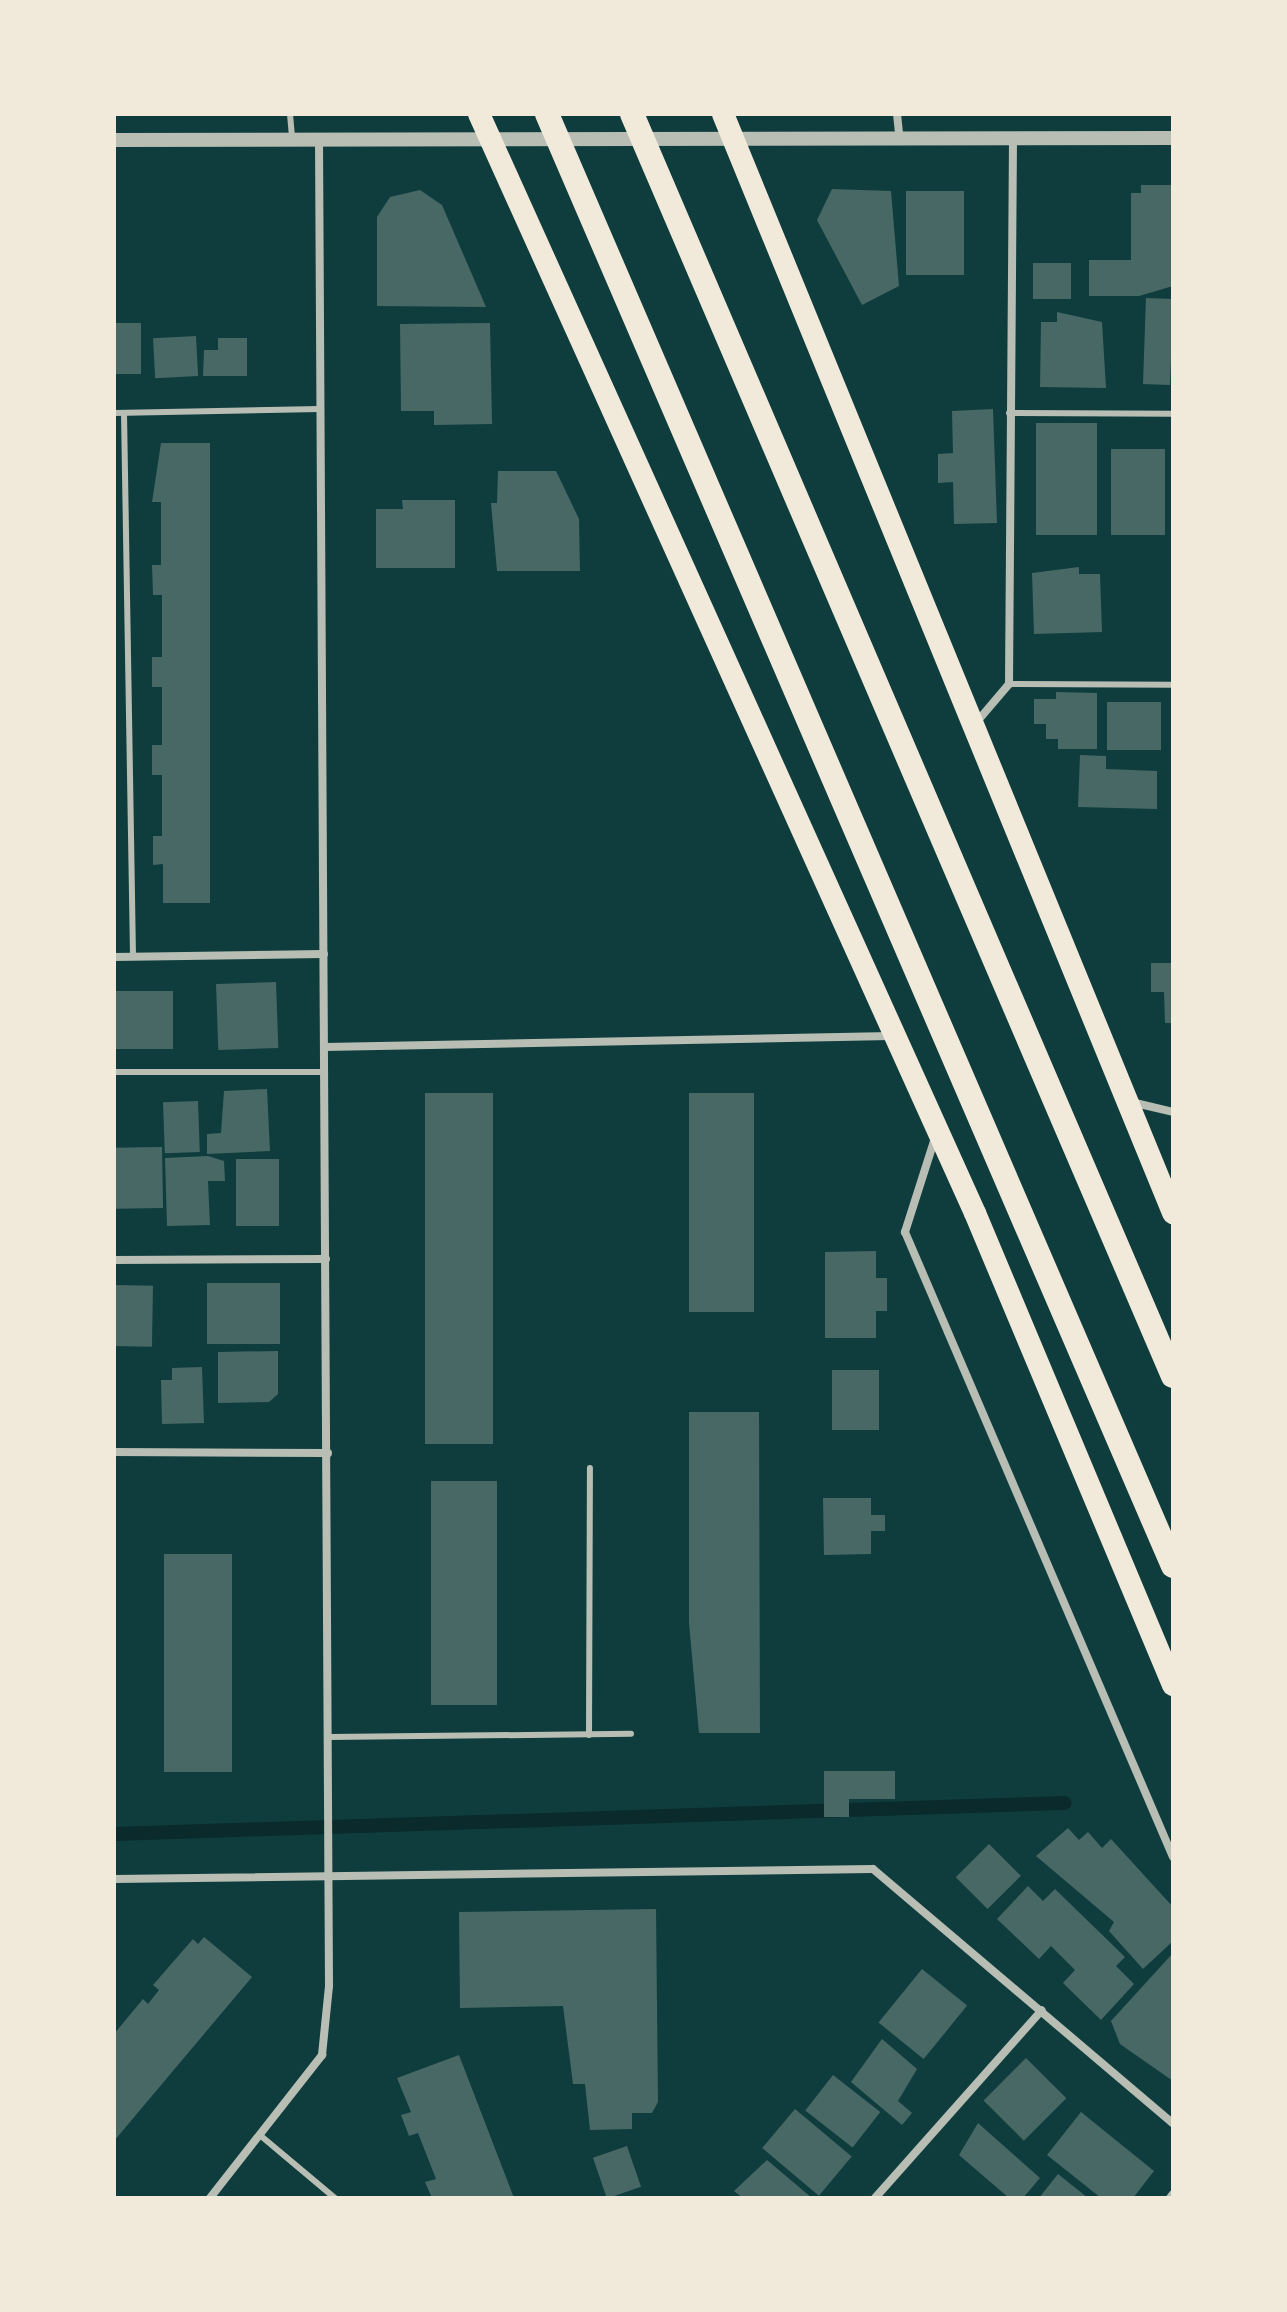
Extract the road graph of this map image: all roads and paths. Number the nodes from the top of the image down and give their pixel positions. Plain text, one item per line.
1 (290, 114) edge
2 (479, 114) edge
3 (547, 114) edge
4 (632, 114) edge
5 (723, 114) edge
6 (897, 114) edge
7 (1013, 133) junction
8 (899, 134) junction
9 (732, 135) junction
10 (489, 137) junction
11 (1173, 138) edge
12 (292, 139) junction
13 (319, 139) junction
14 (114, 140) edge
15 (320, 409) junction
16 (114, 413) edge
17 (124, 413) junction
18 (1009, 413) junction
19 (1173, 414) edge
20 (1009, 684) junction
21 (1173, 685) edge
22 (974, 725) junction
23 (324, 954) junction
24 (114, 957) edge
25 (133, 957) junction
26 (896, 1036) junction
27 (325, 1047) junction
28 (114, 1072) edge
29 (325, 1072) junction
30 (1126, 1101) junction
31 (1173, 1112) edge
32 (938, 1129) junction
33 (1173, 1213) edge
34 (326, 1259) junction
35 (114, 1260) edge
36 (1173, 1376) edge
37 (114, 1452) edge
38 (328, 1453) junction
39 (590, 1468) dead end
40 (1173, 1566) edge
41 (1173, 1685) edge
42 (631, 1734) dead end
43 (589, 1735) junction
44 (329, 1737) junction
45 (1173, 1857) edge
46 (331, 1876) junction
47 (114, 1879) edge
48 (1042, 2010) junction
49 (1173, 2123) edge
50 (261, 2136) junction
51 (210, 2198) edge
52 (335, 2198) edge
53 (875, 2198) edge

1 - 12 lane
2 - 10 highway
3 - 40 highway
4 - 36 highway
5 - 9 highway
6 - 8 street
7 - 8 street
7 - 11 street
7 - 18 street
8 - 9 street
9 - 10 street
9 - 22 highway
10 - 13 street
10 - 26 highway
12 - 13 street
12 - 14 street
13 - 15 street
15 - 17 lane
15 - 23 street
16 - 17 lane
17 - 25 lane
18 - 19 lane
18 - 20 street
20 - 21 lane
20 - 22 street
22 - 30 highway
23 - 25 street
23 - 27 street
24 - 25 street
26 - 27 street
26 - 32 highway
27 - 29 street
28 - 29 lane
29 - 34 street
30 - 31 street
30 - 33 highway
32 - 41 highway
32 - 45 street
34 - 35 street
34 - 38 street
37 - 38 street
38 - 44 street
39 - 43 lane
42 - 43 lane
43 - 44 lane
44 - 46 street
46 - 47 street
46 - 48 street
46 - 50 street
48 - 49 street
48 - 53 street
50 - 51 street
50 - 52 lane

